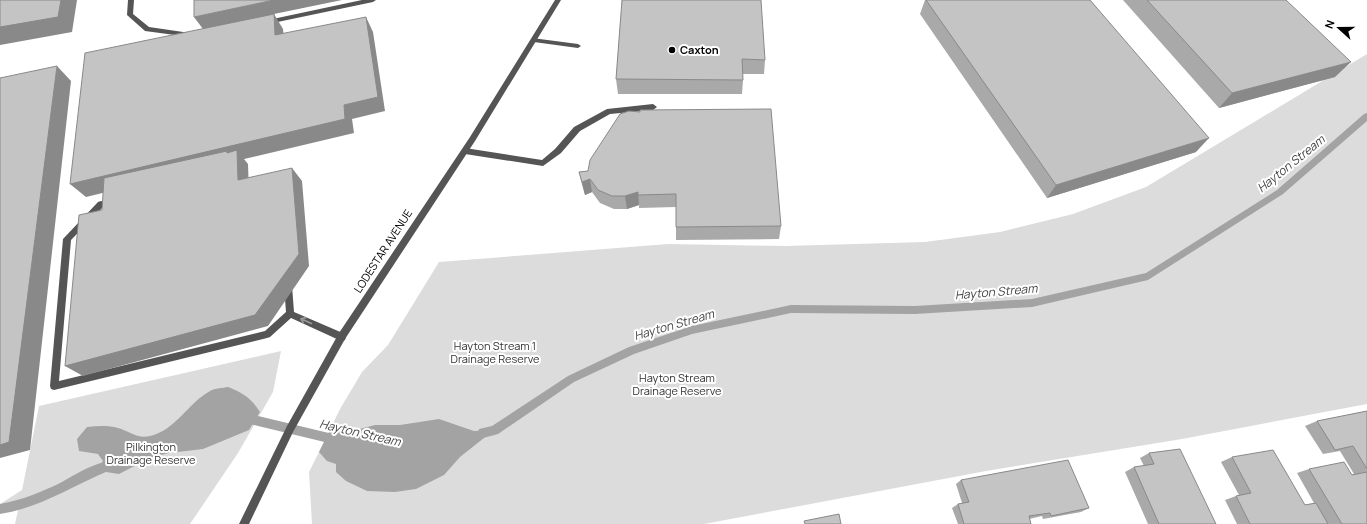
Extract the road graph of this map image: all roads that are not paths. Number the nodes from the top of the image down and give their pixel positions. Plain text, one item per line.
1 (131, 0) edge
2 (373, 0) edge
3 (558, 0) edge
4 (259, 24) edge
5 (198, 36) edge
6 (534, 40) junction
7 (578, 46) dead end
8 (654, 107) dead end
9 (465, 151) junction
10 (101, 204) edge
11 (287, 274) edge
12 (290, 314) junction
13 (342, 337) junction
14 (244, 524) edge

1 - 5 street
2 - 4 street
3 - 6 street, LODESTAR AVENUE
6 - 7 street
6 - 9 street, LODESTAR AVENUE
8 - 9 street
9 - 13 street, LODESTAR AVENUE
10 - 12 street
11 - 12 street
13 -> 12 street
13 - 14 street, LODESTAR AVENUE

